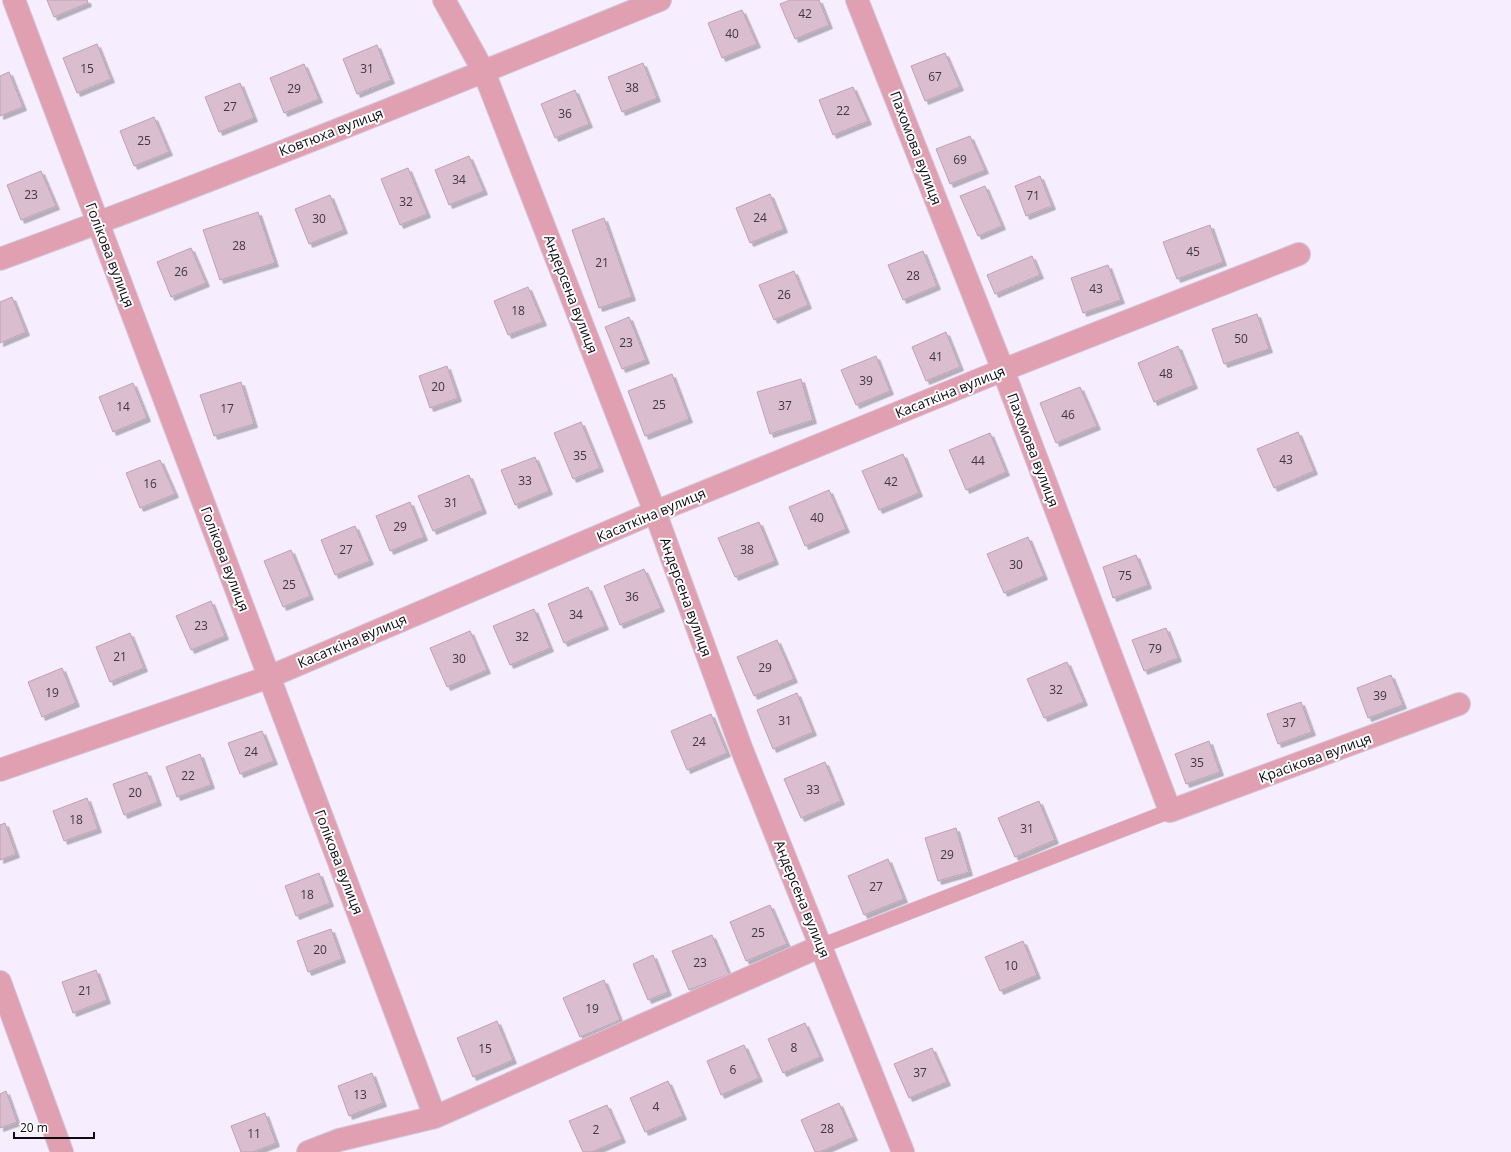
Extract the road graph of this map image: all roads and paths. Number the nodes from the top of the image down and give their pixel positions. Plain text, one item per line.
1 (14, 0) edge
2 (444, 0) edge
3 (660, 0) edge
4 (857, 0) edge
5 (484, 72) junction
6 (98, 223) junction
7 (1299, 254) dead end
8 (0, 259) edge
9 (1003, 370) junction
10 (655, 512) junction
11 (269, 677) junction
12 (1459, 704) dead end
13 (0, 770) edge
14 (1170, 811) junction
15 (822, 946) junction
16 (0, 982) edge
17 (435, 1117) junction
18 (62, 1152) edge
19 (308, 1152) edge
20 (904, 1152) edge

1 - 6 street, Голікова вулиця
2 - 5 street, Андерсена вулиця
3 - 5 street, Ковтюха вулиця
4 - 9 street, Пахомова вулиця
5 - 6 street, Ковтюха вулиця
5 - 10 street, Андерсена вулиця
6 - 8 street, Ковтюха вулиця
6 - 11 street, Голікова вулиця
7 - 9 street, Касаткіна вулиця
9 - 10 street, Касаткіна вулиця
9 - 14 street, Пахомова вулиця
10 - 11 street, Касаткіна вулиця
10 - 15 street, Андерсена вулиця
11 - 13 street, Касаткіна вулиця
11 - 17 street, Голікова вулиця
12 - 14 street, Красікова вулиця
14 - 15 lane
15 - 17 street
15 - 20 street, Андерсена вулиця
16 - 18 street
17 - 19 street

